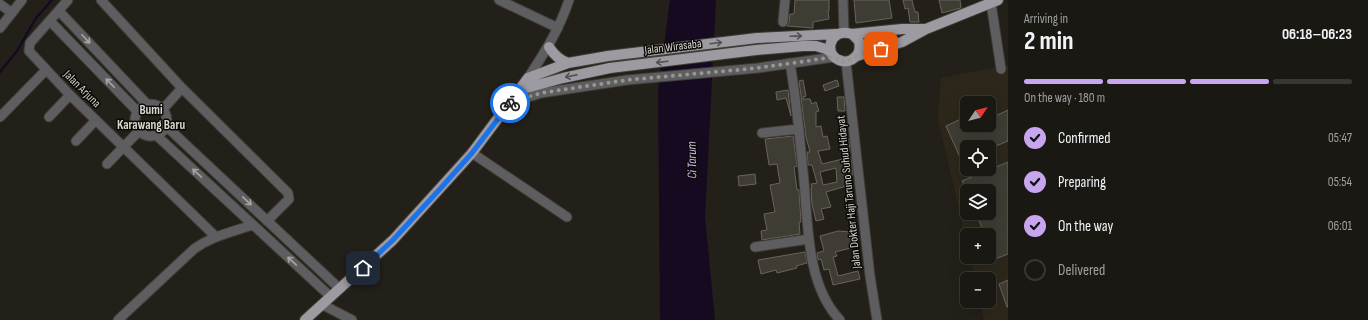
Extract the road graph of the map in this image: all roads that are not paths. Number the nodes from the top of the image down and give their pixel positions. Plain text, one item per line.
1 (22, 0) edge
2 (68, 0) edge
3 (101, 0) edge
4 (499, 0) edge
5 (569, 0) edge
6 (785, 0) edge
7 (843, 0) edge
8 (995, 1) edge
9 (0, 4) edge
10 (59, 11) junction
11 (12, 13) junction
12 (50, 21) junction
13 (783, 22) dead end
14 (0, 28) edge
15 (558, 28) junction
16 (926, 29) junction
17 (844, 33) junction
18 (549, 47) junction
19 (832, 54) junction
20 (857, 56) junction
21 (846, 62) junction
22 (568, 63) junction
23 (790, 64) junction
24 (1000, 69) dead end
25 (46, 70) junction
26 (528, 78) junction
27 (182, 88) junction
28 (519, 90) junction
29 (70, 95) junction
30 (147, 104) junction
31 (508, 104) junction
32 (163, 108) junction
33 (137, 112) junction
34 (0, 117) edge
35 (49, 117) dead end
36 (96, 120) junction
37 (167, 127) junction
38 (799, 129) junction
39 (139, 131) junction
40 (762, 133) dead end
41 (156, 135) junction
42 (76, 141) dead end
43 (123, 146) junction
44 (472, 153) junction
45 (106, 164) dead end
46 (567, 217) dead end
47 (267, 221) junction
48 (252, 225) junction
49 (215, 236) junction
50 (809, 239) junction
51 (755, 247) dead end
52 (317, 268) junction
53 (308, 276) junction
54 (340, 289) junction
55 (331, 297) junction
56 (323, 305) junction
57 (118, 320) edge
58 (305, 320) edge
59 (352, 320) edge
60 (840, 320) edge
61 (877, 320) edge

1 - 11 street
2 - 10 street
3 - 27 street
4 - 15 street
5 - 15 street
6 - 13 street
7 - 17 street
8 - 16 main road, Jalan Wirasaba
8 - 24 street
9 - 11 street
10 - 12 street
10 -> 30 street
11 - 14 street
12 - 25 street, Jalan Arjuna
33 -> 12 street
15 - 18 street
16 - 17 main road, Jalan Wirasaba
16 - 20 main road, Jalan Wirasaba
17 - 19 main road
17 - 20 main road
22 -> 17 main road, Jalan Wirasaba
18 - 22 main road
18 - 26 street
19 - 21 main road
19 - 23 street
19 -> 28 main road, Jalan Wirasaba
20 - 21 main road
21 - 61 street, Jalan Dokter Haji Taruno Suhud Hidayat
22 - 26 main road, Jalan Wirasaba
23 - 31 street
23 - 38 street
25 - 29 street, Jalan Arjuna
25 - 34 street
26 - 28 main road
27 - 32 street
27 - 47 street
28 - 31 main road
29 - 35 street
29 - 36 street, Jalan Arjuna
30 - 32 street
30 - 33 street
31 - 44 main road
32 - 37 street
33 - 39 street
36 - 42 street
36 - 43 street, Jalan Arjuna
37 - 41 street
37 -> 47 street
38 - 40 street
38 - 50 street
39 - 41 street
39 - 43 street
48 -> 41 street
43 - 45 street
43 - 49 street, Jalan Arjuna
44 - 46 street
44 - 54 main road
47 - 52 street
48 - 49 street
53 -> 48 street
49 - 57 street
50 - 51 street
50 - 60 street
52 - 53 street
52 - 54 street
53 - 55 street
54 - 55 main road
55 - 56 main road
56 - 58 main road
56 - 59 street

